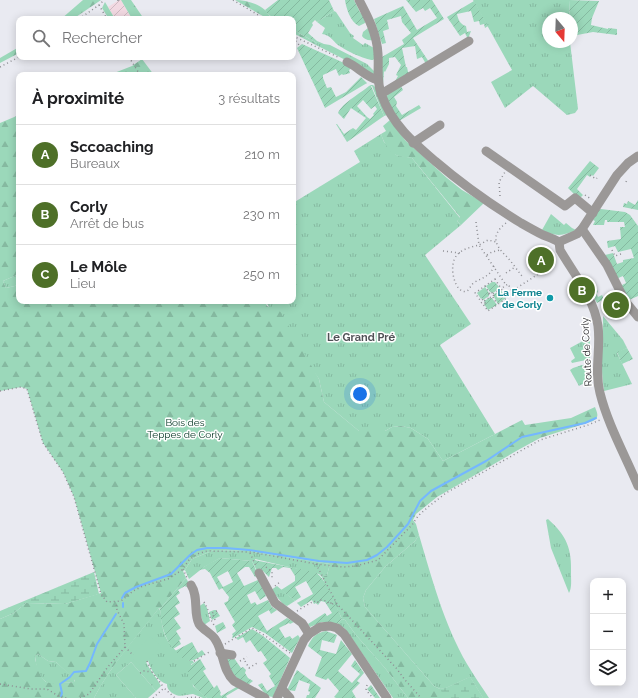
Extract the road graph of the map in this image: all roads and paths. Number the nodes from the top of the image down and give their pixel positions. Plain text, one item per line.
1 (104, 0) edge
2 (233, 0) edge
3 (359, 0) edge
4 (99, 5) junction
5 (83, 16) edge
6 (105, 16) edge
7 (260, 16) edge
8 (296, 38) edge
9 (296, 41) edge
10 (469, 41) dead end
11 (300, 46) dead end
12 (16, 59) edge
13 (131, 60) edge
14 (347, 62) joint
15 (0, 67) edge
16 (138, 72) edge
17 (378, 80) junction
18 (381, 94) junction
19 (440, 125) dead end
20 (413, 143) junction
21 (486, 151) dead end
22 (638, 156) edge
23 (508, 167) junction
24 (590, 174) dead end
25 (597, 178) dead end
26 (585, 195) dead end
27 (500, 196) dead end
28 (590, 199) dead end
29 (592, 213) junction
30 (476, 222) dead end
31 (508, 222) dead end
32 (582, 229) junction
33 (496, 242) junction
34 (559, 242) junction
35 (479, 244) junction
36 (500, 250) junction
37 (612, 250) dead end
38 (443, 251) dead end
39 (460, 253) junction
40 (621, 254) dead end
41 (487, 256) junction
42 (554, 264) dead end
43 (494, 266) junction
44 (515, 267) junction
45 (506, 273) dead end
46 (522, 276) dead end
47 (506, 285) junction
48 (485, 286) junction
49 (501, 289) junction
50 (490, 294) junction
51 (493, 294) junction
52 (490, 297) junction
53 (493, 297) junction
54 (483, 301) junction
55 (481, 303) dead end
56 (498, 305) junction
57 (638, 317) edge
58 (0, 391) edge
59 (602, 419) dead end
60 (638, 486) edge
61 (250, 552) junction
62 (316, 564) junction
63 (266, 567) dead end
64 (182, 568) junction
65 (259, 573) joint
66 (272, 578) dead end
67 (191, 585) joint
68 (204, 601) dead end
69 (116, 602) junction
70 (336, 602) junction
71 (217, 611) dead end
72 (290, 615) junction
73 (215, 620) dead end
74 (214, 625) dead end
75 (309, 634) junction
76 (125, 646) junction
77 (219, 650) junction
78 (133, 655) dead end
79 (232, 655) dead end
80 (246, 657) dead end
81 (296, 658) junction
82 (147, 661) dead end
83 (194, 661) dead end
84 (240, 661) dead end
85 (245, 661) dead end
86 (257, 663) dead end
87 (152, 672) junction
88 (140, 673) dead end
89 (0, 684) edge
90 (367, 685) dead end
91 (164, 688) junction
92 (282, 688) junction
93 (67, 698) edge
94 (80, 698) edge
95 (153, 698) edge
96 (175, 698) edge
97 (187, 698) edge
98 (200, 698) edge
99 (265, 698) edge
100 (277, 698) edge
101 (290, 698) edge
102 (373, 698) edge
103 (387, 698) edge
104 (421, 698) edge

1 - 4 path
2 - 7 path
3 - 17 street
4 - 5 path
4 - 6 path
8 - 14 path
9 - 11 path
10 - 18 street
12 - 15 path
13 - 16 path
14 - 17 street
17 - 18 street
18 - 20 street
19 - 20 street
20 - 34 street
21 - 23 street
22 - 29 street
23 - 27 path
23 - 29 street
24 - 25 path
26 - 28 path
29 - 32 street
30 - 35 path
31 - 33 path
32 - 34 street
32 - 57 street
33 - 35 path
33 - 36 path
34 - 60 street, Route de Corly
35 - 39 path
35 - 41 path
36 - 41 path
36 - 44 path
37 - 40 path
38 - 39 path
39 - 43 path
41 - 43 path
42 - 47 path
43 - 47 path
44 - 45 path
44 - 46 path
47 - 49 path
48 - 49 path
48 - 50 path
48 - 54 path
49 - 51 path
49 - 56 path
50 - 51 path
50 - 52 path
51 - 53 path
52 - 53 path
52 - 54 path
53 - 56 path
54 - 55 path
54 - 56 path
58 - 69 path
59 - 62 path
61 - 62 path
61 - 64 path
61 - 65 path
62 - 70 path
63 - 66 path
64 - 67 path
64 - 69 path
65 - 72 street
67 - 77 street
68 - 74 path
69 - 76 path
70 - 72 path
70 - 104 path
71 - 73 path
72 - 75 street
75 - 81 street
75 - 103 street
76 - 78 path
76 - 94 path
77 - 79 street
77 - 81 path
77 - 83 path
77 - 99 street
80 - 84 path
81 - 92 street
82 - 87 path
85 - 86 path
87 - 88 path
87 - 91 path
89 - 93 path
90 - 102 path
91 - 95 path
91 - 96 path
92 - 100 street
92 - 101 street
97 - 98 path

